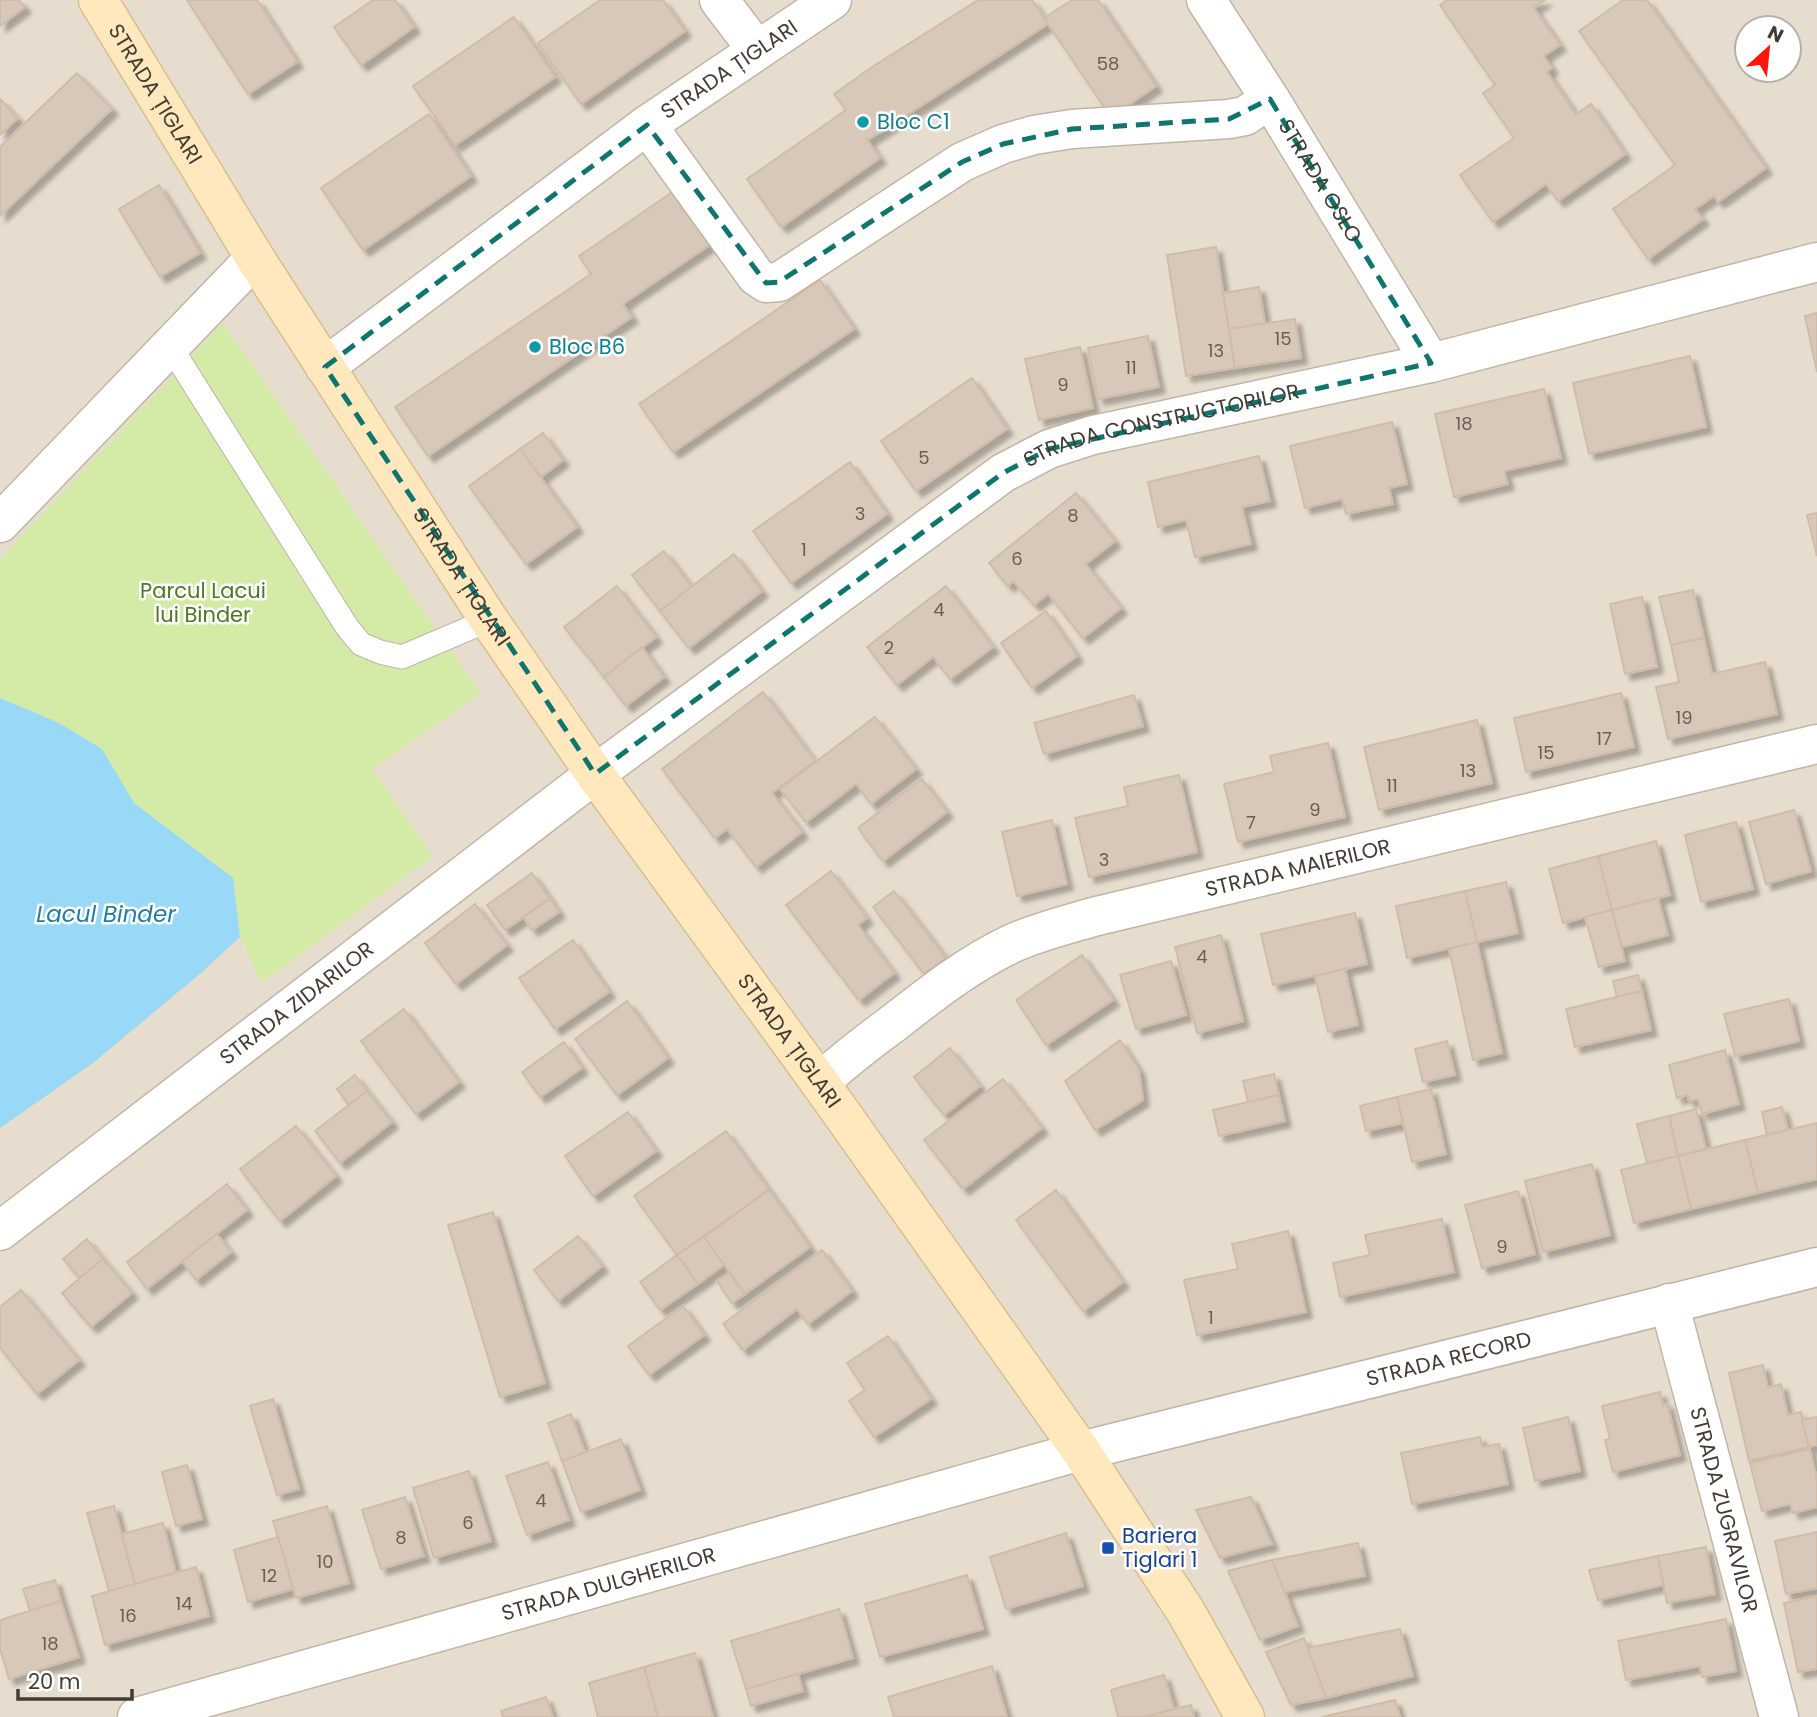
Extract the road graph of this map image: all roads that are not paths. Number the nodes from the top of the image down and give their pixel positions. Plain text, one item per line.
1 (98, 0) edge
2 (719, 0) edge
3 (832, 0) edge
4 (1206, 0) edge
5 (757, 50) junction
6 (1270, 99) junction
7 (647, 125) junction
8 (255, 258) junction
9 (1817, 262) edge
10 (170, 346) junction
11 (1431, 363) junction
12 (325, 367) junction
13 (0, 523) edge
14 (489, 620) junction
15 (1817, 744) edge
16 (595, 774) junction
17 (820, 1083) junction
18 (0, 1231) edge
19 (1817, 1267) edge
20 (1670, 1303) junction
21 (1080, 1451) junction
22 (137, 1717) edge
23 (1245, 1717) edge
24 (1779, 1717) edge

1 - 8 street, STRADA ȚIGLARI
2 - 5 street
3 - 5 street, STRADA ȚIGLARI
4 - 6 street, STRADA OSLO
5 - 7 street, STRADA ȚIGLARI
6 - 7 street
6 - 11 street, STRADA OSLO
7 - 12 street, STRADA ȚIGLARI
8 - 10 street
8 - 12 street, STRADA ȚIGLARI
9 - 11 street, STRADA CONSTRUCTORILOR
10 - 13 street
10 - 14 lane
11 - 16 street, STRADA CONSTRUCTORILOR
12 - 14 street, STRADA ȚIGLARI
14 - 16 street, STRADA ȚIGLARI
15 - 17 street, STRADA MAIERILOR
16 - 17 street, STRADA ȚIGLARI
16 - 18 street, STRADA ZIDARILOR
17 - 21 street, STRADA ȚIGLARI
19 - 20 street, STRADA RECORD
20 - 21 street, STRADA RECORD
20 - 24 street, STRADA ZUGRAVILOR
21 - 22 street, STRADA DULGHERILOR
21 - 23 street, STRADA ȚIGLARI

